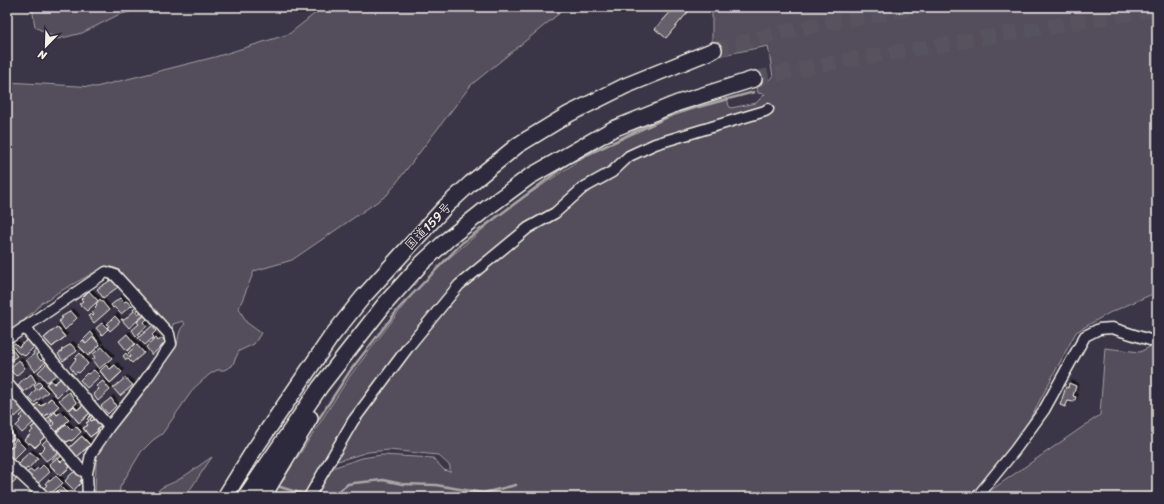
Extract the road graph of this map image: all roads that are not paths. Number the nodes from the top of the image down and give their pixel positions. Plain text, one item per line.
1 (714, 50) tunnel mouth
2 (754, 79) tunnel mouth
3 (768, 109) dead end
4 (384, 305) junction
5 (24, 327) junction
6 (7, 337) edge
7 (1157, 341) edge
8 (308, 369) junction
9 (7, 383) edge
10 (109, 427) junction
11 (7, 462) edge
12 (87, 473) junction
13 (45, 497) edge
14 (88, 497) edge
15 (213, 497) edge
16 (225, 497) edge
17 (245, 497) edge
18 (263, 497) edge
19 (309, 497) edge
20 (977, 497) edge

1 - 8 highway, 国道159号
2 - 4 highway, 国道159号
3 - 19 street
4 - 17 highway, 国道159号
4 - 18 highway
5 - 6 street
5 - 10 street
5 - 10 street
7 - 20 street
8 - 15 highway
8 - 16 highway, 国道159号
9 - 12 street
10 - 12 street
11 - 13 street
12 - 14 street

